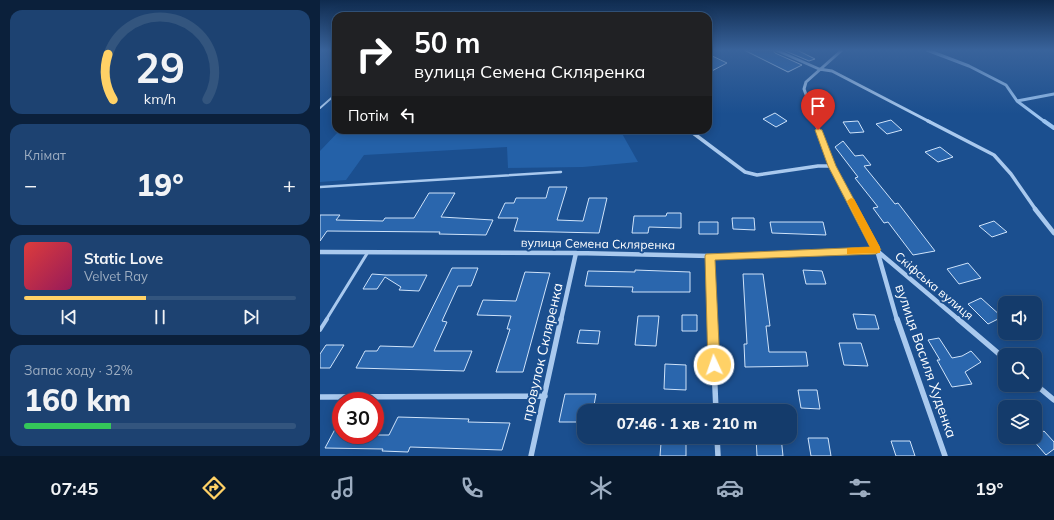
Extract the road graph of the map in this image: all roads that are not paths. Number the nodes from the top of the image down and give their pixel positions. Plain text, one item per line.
1 (816, 71) edge
2 (833, 71) edge
3 (332, 98) edge
4 (320, 108) edge
5 (694, 134) edge
6 (832, 166) junction
7 (560, 172) dead end
8 (320, 187) edge
9 (1054, 233) edge
10 (876, 250) junction
11 (320, 252) edge
12 (368, 252) junction
13 (576, 253) junction
14 (710, 256) junction
15 (320, 330) edge
16 (998, 353) edge
17 (1042, 390) edge
18 (545, 396) junction
19 (320, 397) edge
20 (1054, 400) edge
21 (716, 404) edge
22 (717, 444) edge
23 (531, 456) edge
24 (718, 456) edge
25 (946, 456) edge

1 - 6 street, Скіфська вулиця
2 - 9 street
3 - 4 lane
5 - 6 street
6 - 10 street, Скіфська вулиця
7 - 8 lane
10 - 14 street, вулиця Семена Скляренка
10 - 16 street, Скіфська вулиця
10 - 25 street, вулиця Василя Худенка
11 - 12 street, вулиця Семена Скляренка
12 - 13 street, вулиця Семена Скляренка
12 - 15 lane
13 - 14 street, вулиця Семена Скляренка
13 - 18 street, провулок Скляренка
14 - 21 street
17 - 20 street
18 - 19 street
18 - 23 street, провулок Скляренка
22 - 24 street

